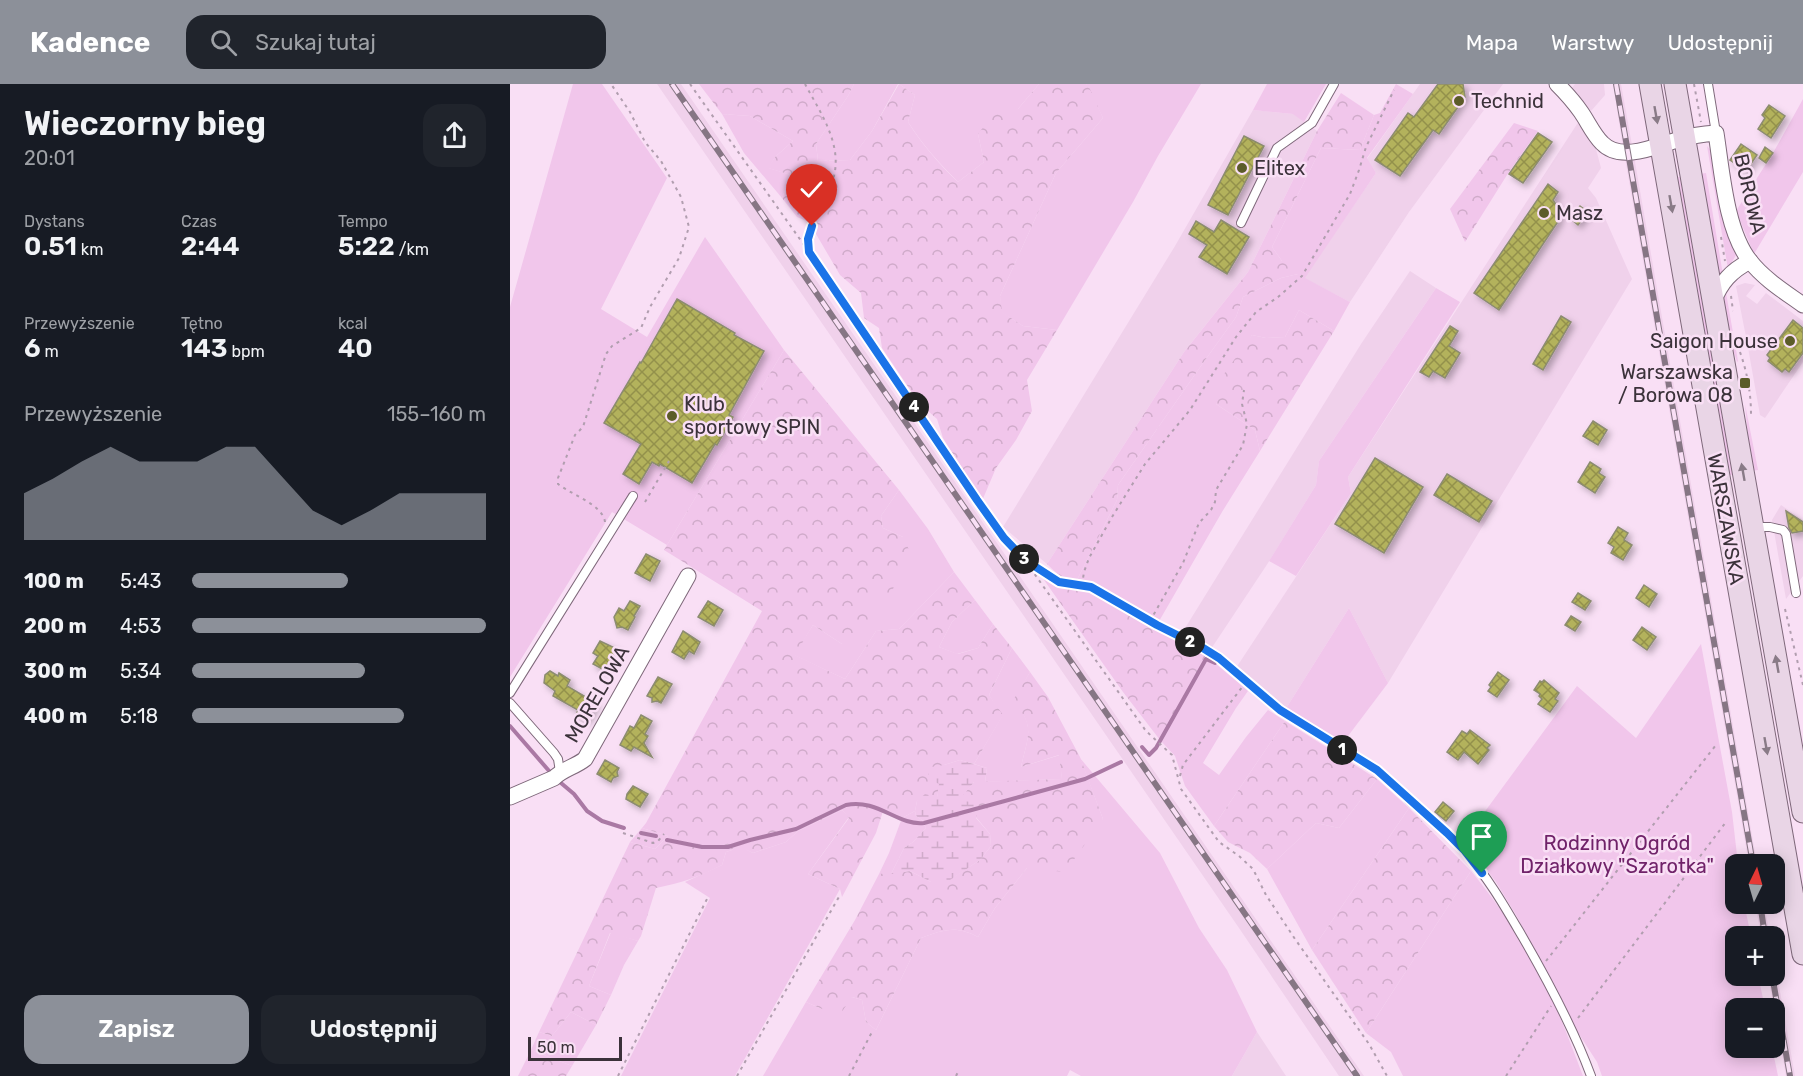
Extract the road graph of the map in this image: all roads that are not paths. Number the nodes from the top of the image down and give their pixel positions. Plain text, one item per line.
1 (1334, 84) edge
2 (1557, 84) edge
3 (1650, 84) edge
4 (1675, 84) edge
5 (1708, 84) edge
6 (1701, 132) junction
7 (1661, 146) junction
8 (1241, 223) dead end
9 (1750, 261) junction
10 (1722, 299) junction
11 (1803, 305) edge
12 (633, 496) dead end
13 (1753, 527) junction
14 (688, 576) dead end
15 (1796, 592) dead end
16 (510, 693) edge
17 (510, 702) edge
18 (560, 772) junction
19 (510, 797) edge
20 (1408, 799) road end
21 (1803, 812) edge
22 (1802, 929) edge
23 (1803, 954) edge
24 (1591, 1076) edge

1 - 8 lane
2 - 7 street
3 -> 7 main road, WARSZAWSKA
4 - 6 main road, WARSZAWSKA
5 - 6 lane
6 - 7 street
6 - 9 street, BOROWA
6 - 10 main road, WARSZAWSKA
7 -> 22 main road, WARSZAWSKA
9 - 10 street
9 - 11 street, BOROWA
13 -> 10 main road, WARSZAWSKA
12 - 16 lane
13 - 15 lane
21 -> 13 main road, WARSZAWSKA
14 - 18 street, MORELOWA
17 - 18 lane
18 - 19 street, MORELOWA
20 - 24 lane
22 - 23 main road, WARSZAWSKA

